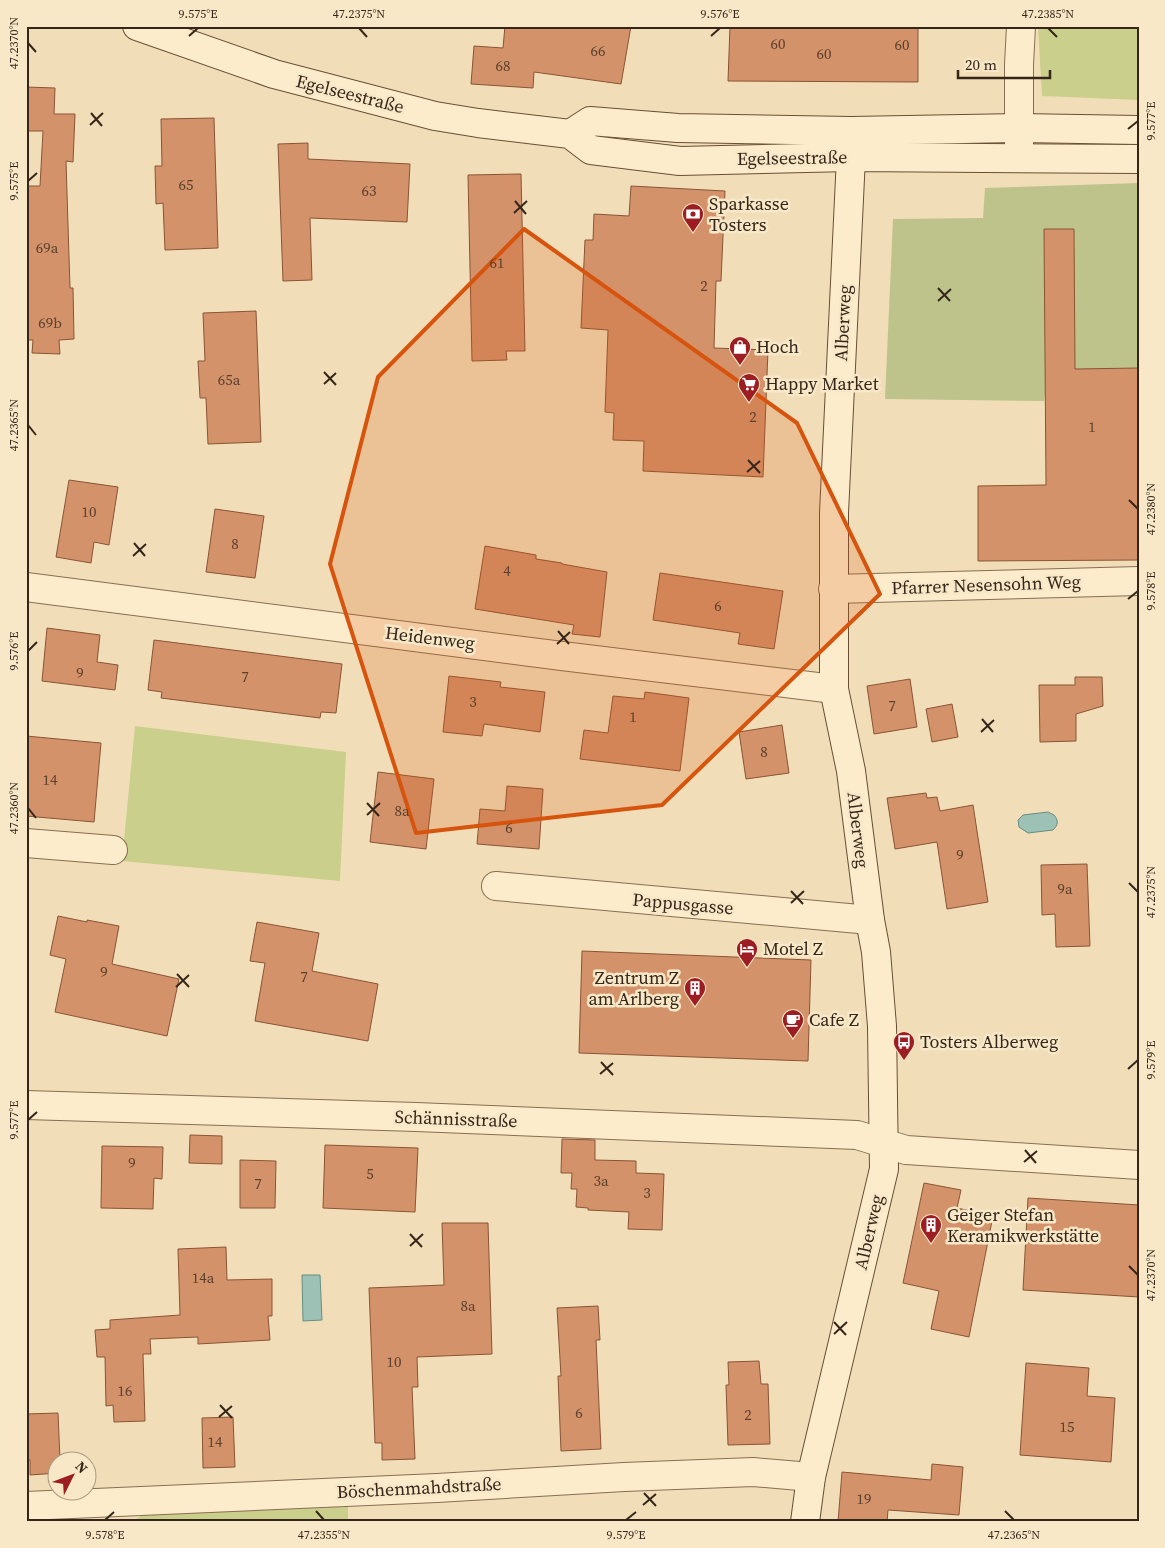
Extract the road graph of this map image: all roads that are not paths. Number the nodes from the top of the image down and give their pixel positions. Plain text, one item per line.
1 (1021, 26) edge
2 (151, 29) edge
3 (1020, 128) junction
4 (1139, 130) edge
5 (851, 144) junction
6 (1019, 157) junction
7 (1139, 159) edge
8 (1139, 581) edge
9 (26, 587) edge
10 (833, 589) junction
11 (834, 689) junction
12 (26, 843) edge
13 (113, 850) dead end
14 (496, 886) dead end
15 (870, 920) junction
16 (26, 1105) edge
17 (884, 1143) junction
18 (1139, 1165) edge
19 (811, 1477) junction
20 (26, 1506) edge
21 (804, 1522) edge

1 - 3 street
2 - 5 street, Egelseestraße
3 - 4 street, Egelseestraße
3 - 5 street, Egelseestraße
3 - 6 street
5 - 6 street, Egelseestraße
5 - 10 street, Alberweg
6 - 7 street, Egelseestraße
8 - 10 street, Pfarrer Nesensohn Weg
9 - 11 street, Heidenweg
10 - 11 street, Alberweg
11 - 15 street, Alberweg
12 - 13 street
14 - 15 street, Pappusgasse
15 - 17 street, Alberweg
16 - 17 street, Schännisstraße
17 - 18 street, Schännisstraße
17 - 19 street, Alberweg
19 - 20 street, Böschenmahdstraße
19 - 21 street, Alberweg

